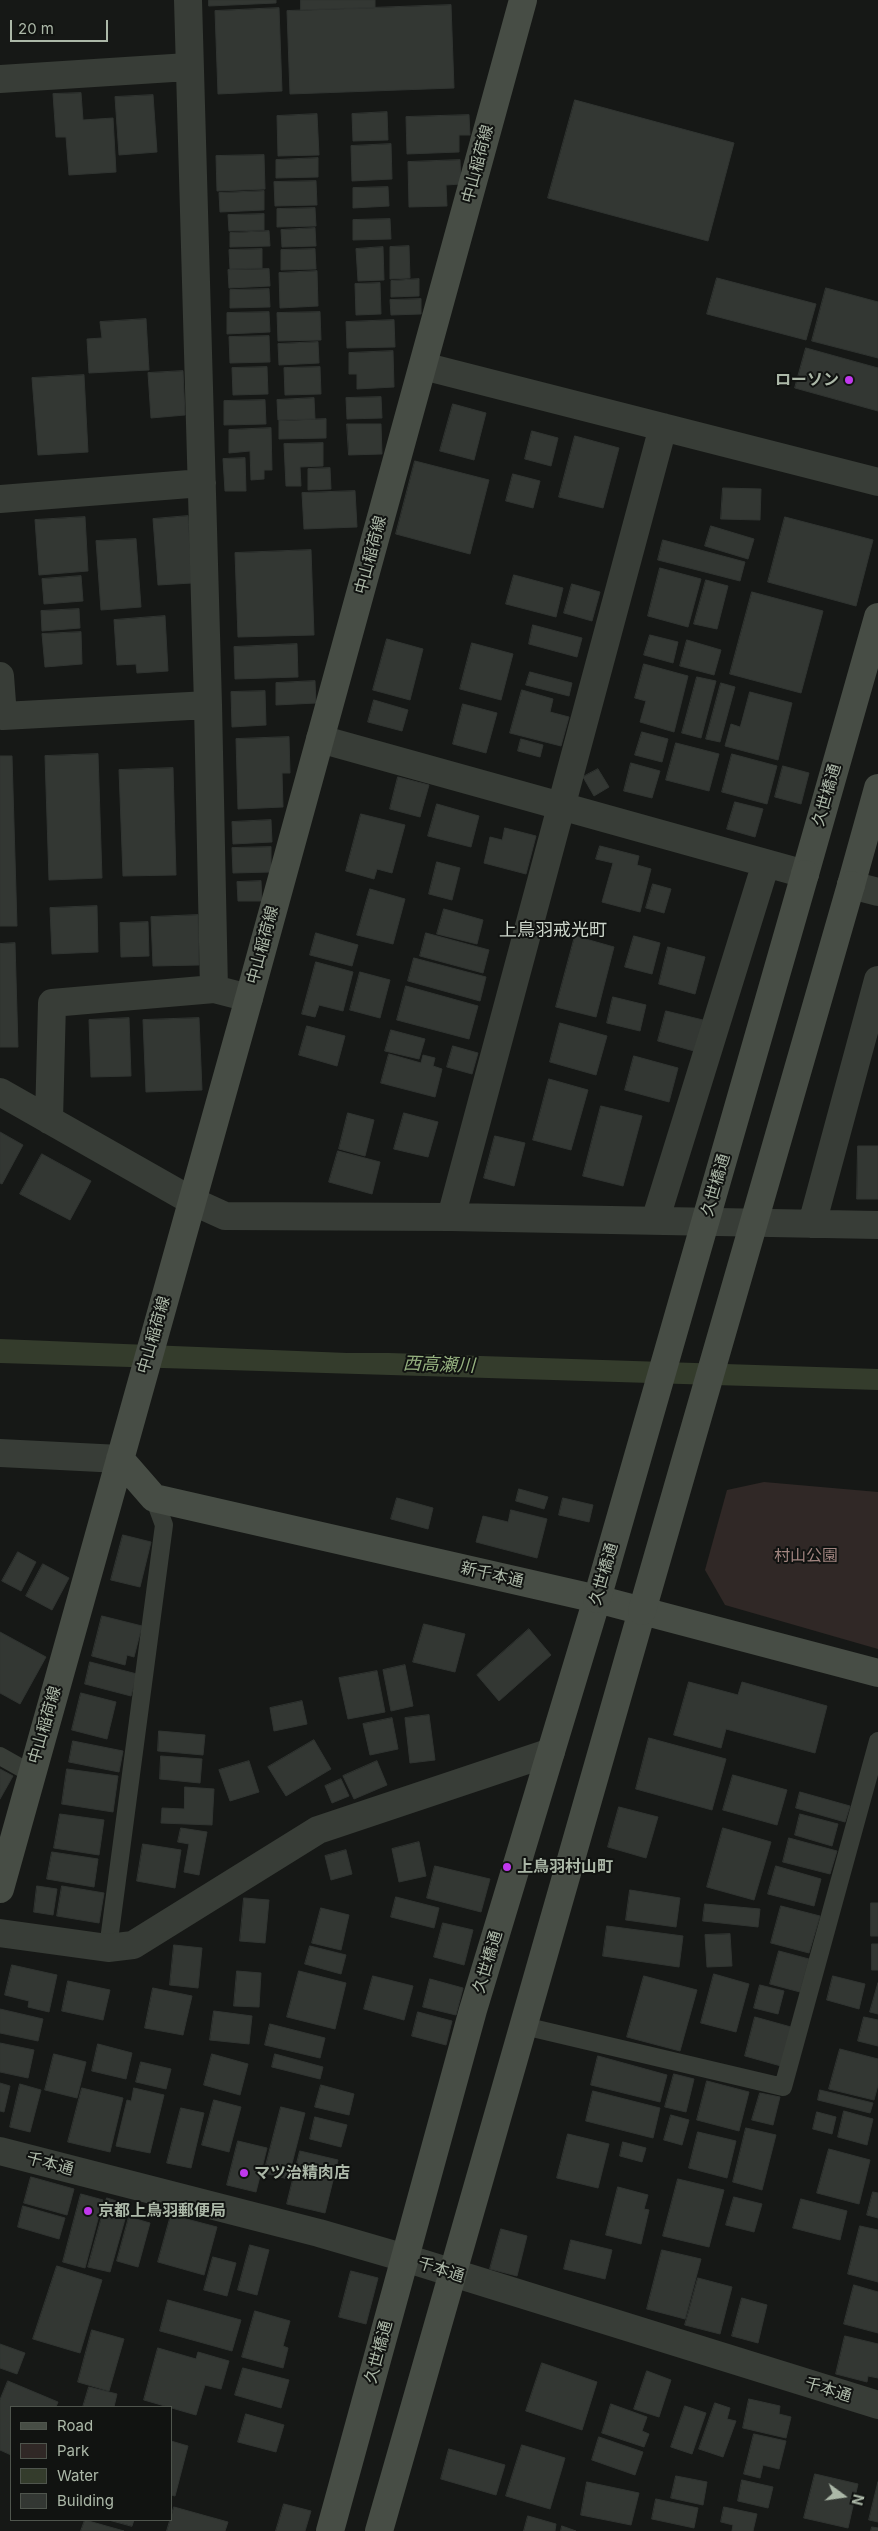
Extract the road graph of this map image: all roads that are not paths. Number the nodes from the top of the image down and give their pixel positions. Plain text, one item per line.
1 (188, 0) edge
2 (523, 0) edge
3 (188, 67) junction
4 (0, 79) edge
5 (423, 366) junction
6 (663, 427) junction
7 (878, 482) edge
8 (202, 483) junction
9 (0, 498) edge
10 (878, 617) edge
11 (0, 676) edge
12 (208, 705) junction
13 (320, 739) junction
14 (878, 788) edge
15 (560, 807) junction
16 (766, 863) junction
17 (804, 874) junction
18 (850, 884) junction
19 (878, 892) edge
20 (878, 980) edge
21 (214, 989) junction
22 (249, 998) junction
23 (0, 1092) edge
24 (49, 1120) junction
25 (192, 1201) junction
26 (451, 1217) junction
27 (656, 1221) junction
28 (812, 1224) junction
29 (878, 1225) edge
30 (123, 1448) junction
31 (0, 1453) edge
32 (154, 1498) junction
33 (597, 1599) junction
34 (642, 1611) junction
35 (878, 1673) edge
36 (878, 1741) edge
37 (551, 1752) junction
38 (0, 1756) edge
39 (32, 1774) junction
40 (0, 1889) edge
41 (0, 1933) edge
42 (108, 1948) junction
43 (524, 2026) junction
44 (0, 2151) edge
45 (405, 2258) junction
46 (453, 2274) junction
47 (878, 2405) edge
48 (330, 2531) edge
49 (379, 2531) edge

1 - 3 street
2 - 5 street, 中山稲荷線
3 - 4 street
3 - 8 street
5 - 6 street
5 - 13 street, 中山稲荷線
6 - 7 street
6 - 15 street
8 - 9 street
8 - 12 street
10 - 17 street, 久世橋通
11 - 12 street
12 - 21 street
13 - 15 street
13 - 22 street, 中山稲荷線
14 - 18 street
15 - 16 street
15 - 26 street
16 - 17 street
16 - 27 street
17 - 33 street, 久世橋通, bridge
18 - 19 street
18 - 34 street, bridge
20 - 28 street
21 - 22 street
21 - 24 street
22 - 25 street, 中山稲荷線
23 - 24 street
24 - 25 street
25 - 26 street
25 - 30 street, 中山稲荷線
26 - 27 street
27 - 28 street
28 - 29 street
30 - 31 street
30 - 32 street
30 - 39 street, 中山稲荷線
32 - 33 street, 新千本通
32 - 42 lane
33 - 34 street, 新千本通
33 - 37 street, 久世橋通
34 - 35 street, 新千本通
34 - 43 street
36 - 43 lane
37 - 42 street
37 - 45 street, 久世橋通
38 - 39 lane
39 - 40 street, 中山稲荷線
41 - 42 street
43 - 46 street
44 - 45 street, 千本通
45 - 46 street, 千本通
45 - 48 street, 久世橋通
46 - 47 street, 千本通
46 - 49 street

